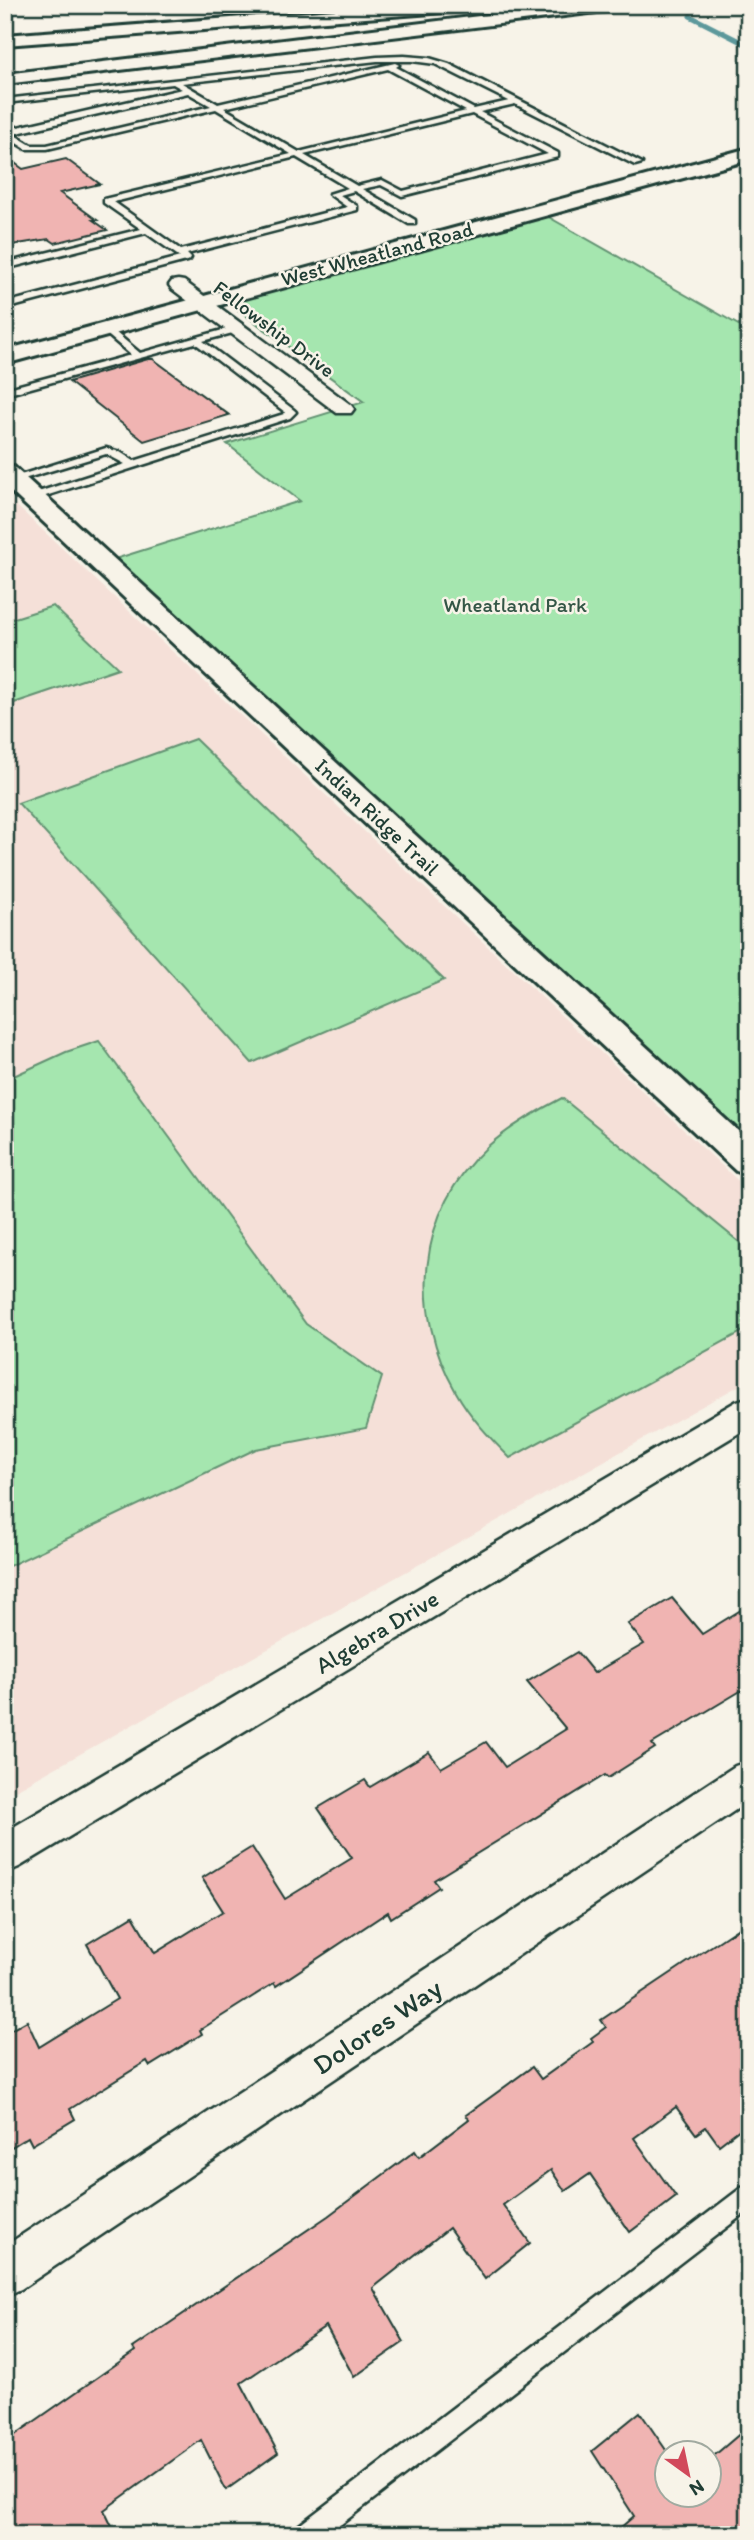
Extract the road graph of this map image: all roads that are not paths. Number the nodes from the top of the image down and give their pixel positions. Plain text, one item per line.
1 (472, 5) edge
2 (614, 5) edge
3 (53, 19) dead end
4 (5, 25) edge
5 (5, 40) edge
6 (414, 58) junction
7 (390, 66) junction
8 (5, 79) edge
9 (176, 82) junction
10 (189, 90) junction
11 (5, 101) edge
12 (516, 101) junction
13 (218, 106) junction
14 (475, 111) junction
15 (6, 132) edge
16 (749, 134) edge
17 (700, 147) dead end
18 (749, 154) edge
19 (298, 155) junction
20 (638, 163) junction
21 (664, 167) junction
22 (612, 170) dead end
23 (355, 189) junction
24 (419, 220) joint
25 (386, 229) dead end
26 (148, 230) junction
27 (180, 253) junction
28 (5, 266) edge
29 (204, 278) dead end
30 (178, 285) junction
31 (152, 292) dead end
32 (201, 302) junction
33 (5, 306) edge
34 (106, 329) junction
35 (237, 329) junction
36 (196, 340) junction
37 (138, 356) junction
38 (5, 357) edge
39 (5, 392) edge
40 (344, 409) dead end
41 (133, 465) junction
42 (17, 483) edge
43 (749, 1162) edge
44 (749, 1410) edge
45 (749, 1779) edge
46 (5, 1854) edge
47 (749, 2196) edge
48 (5, 2273) edge
49 (307, 2535) edge

1 - 5 main road
2 - 8 main road
3 - 4 main road
6 - 7 lane
6 - 9 lane
6 - 12 lane
7 - 13 lane
7 - 14 lane
9 - 10 lane
9 - 11 lane
10 - 13 lane
10 - 15 lane
12 - 14 lane
12 - 20 lane
13 - 15 lane
13 - 19 lane
14 - 19 lane
14 - 23 lane
16 - 17 main road
18 - 21 main road, West Wheatland Road
19 - 23 lane
19 - 26 lane
20 - 21 main road, West Wheatland Road
20 - 22 main road, West Wheatland Road
21 - 32 main road, West Wheatland Road
23 - 24 lane
23 - 27 lane
24 - 25 main road, West Wheatland Road
26 - 27 lane
26 - 28 lane
27 - 33 lane
29 - 30 main road
30 - 31 main road
30 - 32 street, Fellowship Drive
32 - 34 main road, West Wheatland Road
32 - 35 street, Fellowship Drive
34 - 37 lane
34 - 38 main road, West Wheatland Road
35 - 36 lane
35 - 40 street, Fellowship Drive
36 - 37 lane
36 - 41 lane
37 - 39 lane
41 - 42 lane
41 - 42 lane
42 - 43 main road, Indian Ridge Trail
44 - 46 street, Algebra Drive
45 - 48 street, Dolores Way
47 - 49 lane

